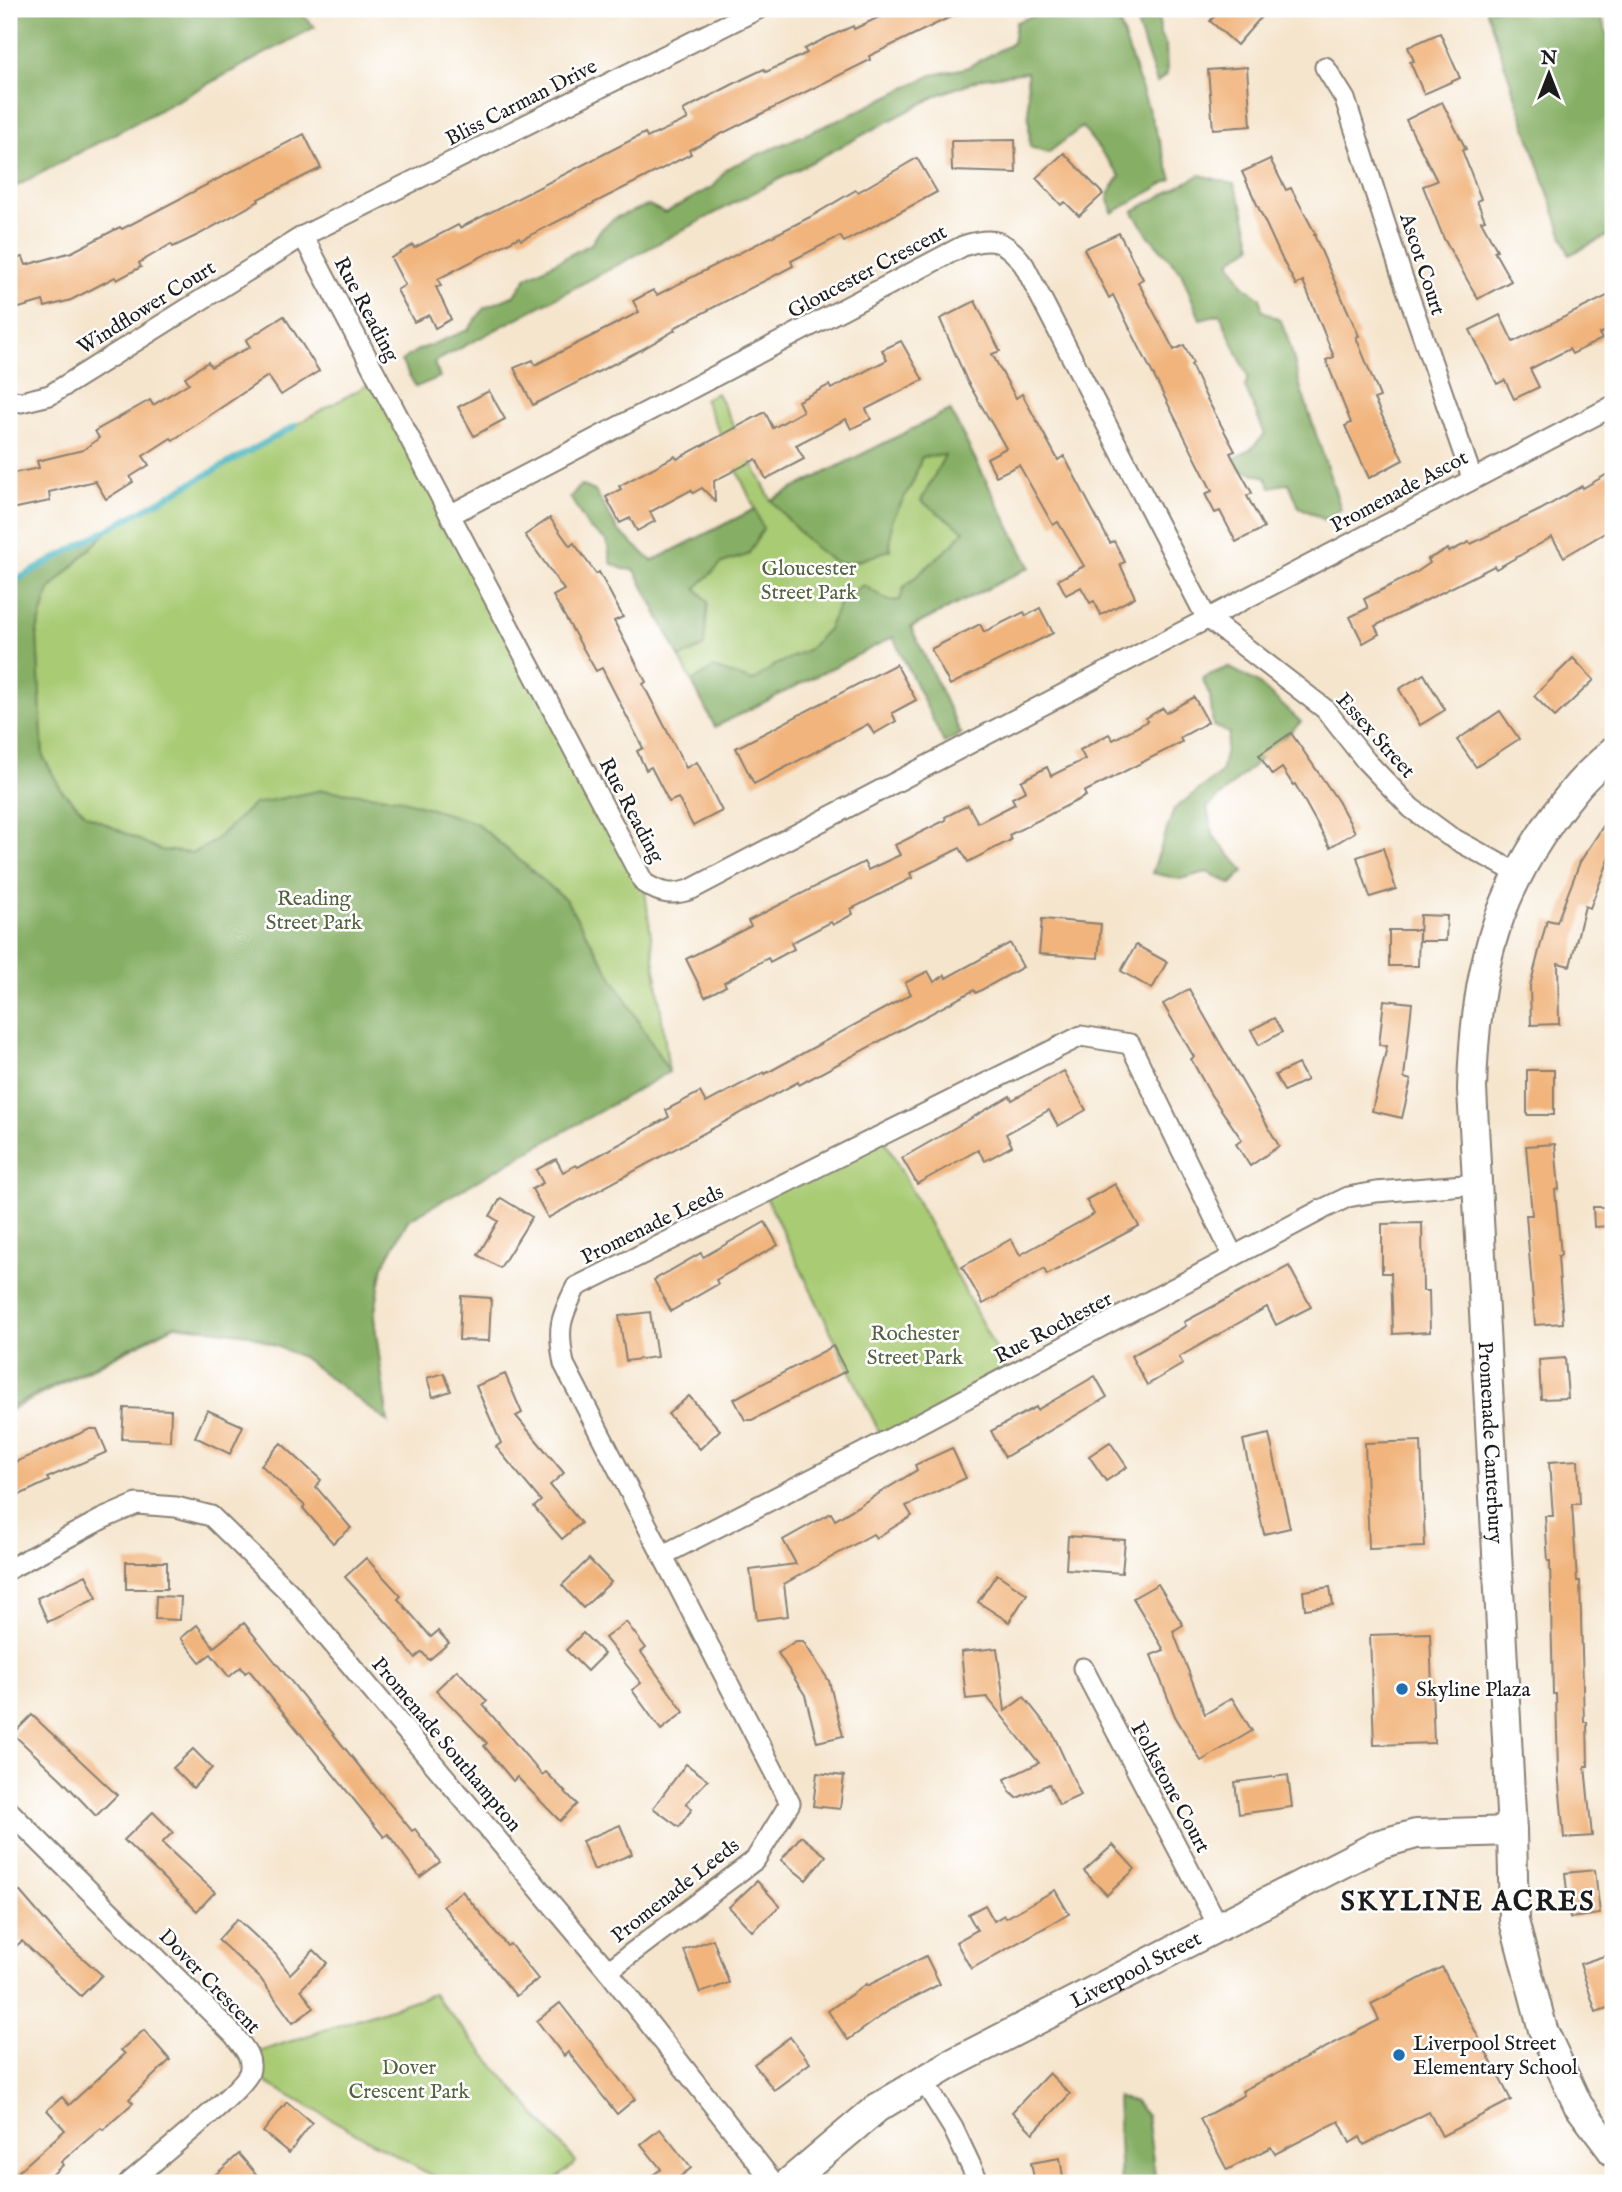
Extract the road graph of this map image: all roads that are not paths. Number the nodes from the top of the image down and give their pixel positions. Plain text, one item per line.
1 (758, 9) edge
2 (1325, 67) dead end
3 (303, 236) junction
4 (9, 400) edge
5 (1613, 406) edge
6 (1472, 478) junction
7 (450, 515) junction
8 (1206, 617) junction
9 (1613, 751) edge
10 (1517, 873) junction
11 (1477, 1184) junction
12 (1233, 1256) junction
13 (663, 1555) junction
14 (9, 1569) edge
15 (1083, 1668) dead end
16 (9, 1811) edge
17 (1512, 1831) junction
18 (1219, 1927) junction
19 (608, 1971) junction
20 (923, 2080) junction
21 (1613, 2151) edge
22 (128, 2183) edge
23 (774, 2183) edge
24 (788, 2183) edge
25 (979, 2183) edge

1 - 3 street, Bliss Carman Drive
2 - 6 street, Ascot Court
3 - 4 street, Windflower Court
3 - 7 street, Rue Reading
5 - 6 street, Promenade Ascot
6 - 8 street, Promenade Ascot
7 - 8 street, Gloucester Crescent
7 - 8 street, Rue Reading
8 - 10 street, Essex Street
9 - 10 street, Promenade Canterbury
10 - 11 street, Promenade Canterbury
11 - 12 street, Rue Rochester
11 - 17 street, Promenade Canterbury
12 - 13 street, Rue Rochester
12 - 13 street, Promenade Leeds
13 - 19 street, Promenade Leeds
14 - 19 street, Promenade Southampton
15 - 18 street, Folkstone Court
16 - 22 street, Dover Crescent
17 - 18 street, Liverpool Street
17 - 21 street, Promenade Canterbury
18 - 20 street, Liverpool Street
19 - 23 street, Promenade Southampton
20 - 24 street, Liverpool Street
20 - 25 street

